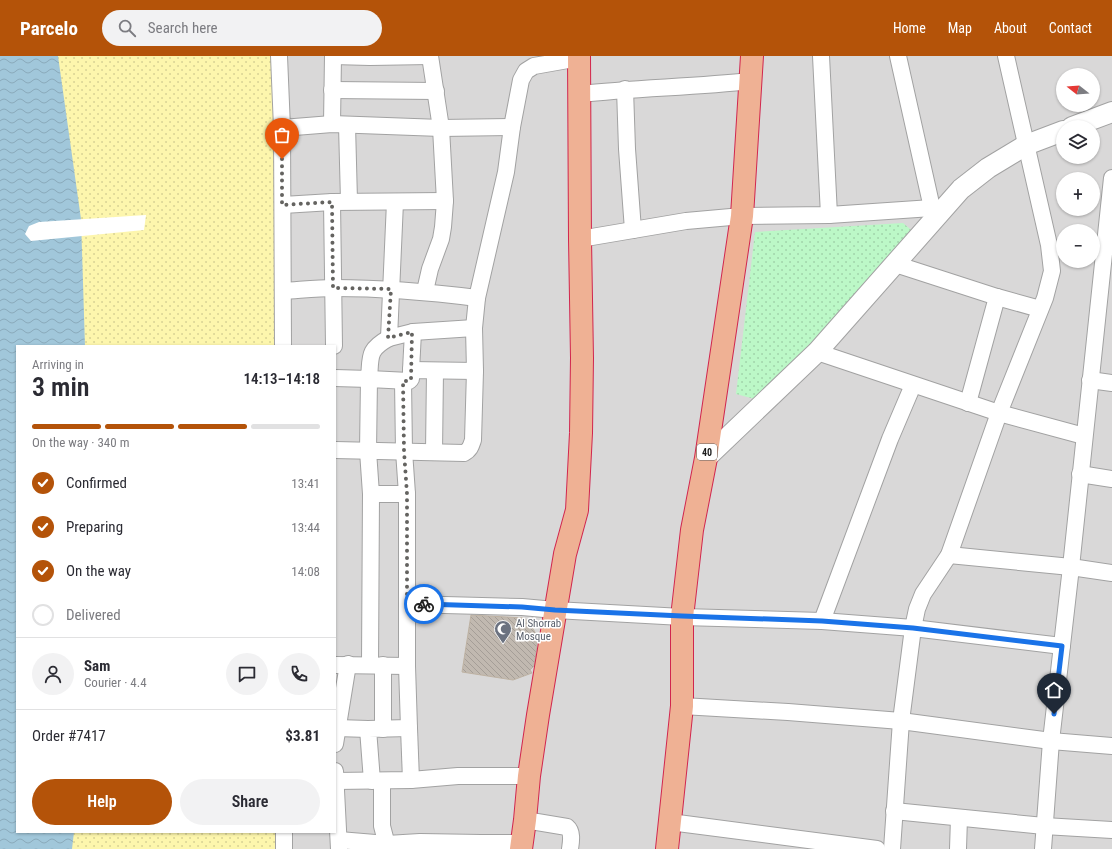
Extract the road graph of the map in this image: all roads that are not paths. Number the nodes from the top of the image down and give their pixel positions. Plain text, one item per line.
1 (279, 56) edge
2 (333, 56) edge
3 (430, 56) edge
4 (752, 56) edge
5 (821, 56) edge
6 (898, 56) edge
7 (1006, 56) edge
8 (371, 57) edge
9 (579, 57) edge
10 (751, 81) junction
11 (625, 89) junction
12 (332, 90) junction
13 (436, 91) junction
14 (580, 94) junction
15 (1112, 112) edge
16 (1091, 120) edge
17 (340, 125) junction
18 (512, 127) junction
19 (282, 128) junction
20 (441, 128) junction
21 (1056, 133) edge
22 (1026, 145) junction
23 (1112, 178) edge
24 (349, 201) junction
25 (445, 201) junction
26 (332, 202) junction
27 (395, 202) junction
28 (282, 205) junction
29 (934, 213) junction
30 (829, 214) junction
31 (742, 216) junction
32 (1109, 220) edge
33 (633, 230) junction
34 (580, 239) junction
35 (895, 264) junction
36 (333, 288) junction
37 (391, 289) junction
38 (283, 291) junction
39 (424, 291) junction
40 (997, 297) junction
41 (477, 298) junction
42 (1040, 309) junction
43 (474, 328) junction
44 (412, 332) junction
45 (388, 338) junction
46 (283, 345) edge
47 (334, 345) edge
48 (817, 352) junction
49 (435, 371) junction
50 (475, 371) junction
51 (407, 376) junction
52 (336, 378) edge
53 (369, 379) junction
54 (1090, 380) junction
55 (1112, 383) edge
56 (913, 385) junction
57 (968, 403) junction
58 (1000, 413) junction
59 (1084, 436) junction
60 (336, 450) edge
61 (368, 451) junction
62 (404, 451) junction
63 (434, 452) junction
64 (706, 458) junction
65 (1080, 474) junction
66 (1112, 479) edge
67 (371, 494) junction
68 (407, 494) junction
69 (949, 555) junction
70 (1071, 567) junction
71 (1112, 573) edge
72 (407, 604) junction
73 (555, 610) junction
74 (682, 616) junction
75 (822, 621) junction
76 (913, 628) junction
77 (1062, 646) junction
78 (342, 664) edge
79 (377, 665) junction
80 (407, 666) junction
81 (682, 706) junction
82 (901, 720) junction
83 (337, 728) junction
84 (409, 728) junction
85 (376, 729) junction
86 (336, 736) edge
87 (1051, 742) junction
88 (1112, 746) edge
89 (529, 776) junction
90 (336, 777) edge
91 (411, 780) junction
92 (377, 781) junction
93 (336, 794) edge
94 (894, 811) junction
95 (959, 818) junction
96 (525, 820) junction
97 (670, 822) junction
98 (1044, 826) junction
99 (1112, 830) edge
100 (284, 833) edge
101 (339, 844) edge
102 (806, 844) edge
103 (387, 846) edge
104 (522, 846) edge
105 (284, 849) edge
106 (570, 849) edge
107 (668, 849) edge
108 (877, 849) edge
109 (892, 849) edge
110 (958, 849) edge
111 (1043, 849) edge

1 - 19 street
2 - 8 street
2 - 12 street
3 - 8 street
3 - 13 street
4 - 10 highway, 40
5 - 30 street
6 - 29 street
7 - 22 street
9 - 14 highway
9 - 18 street
10 - 11 street
10 - 31 highway, 40
11 - 14 street
11 - 33 street
12 - 13 street
12 - 17 street
13 - 20 street
14 - 34 highway
15 - 16 street
17 - 19 street
17 - 20 street
17 - 24 street
18 - 20 street
18 - 41 street
19 - 28 street
20 - 25 street
21 - 22 street
22 - 29 street
22 - 42 street
23 - 32 street
24 - 26 street
24 - 27 street
25 - 27 street
25 - 39 street
26 - 28 street
26 - 36 street
27 - 37 street
28 - 38 street
29 - 30 street
29 - 35 street
30 - 31 street
31 - 33 street
31 - 64 highway, 40
32 - 54 street
33 - 34 street
34 - 73 highway
35 - 40 street
35 - 48 street
36 - 37 street
36 - 38 street
36 - 47 street
37 - 39 street
37 - 45 street
38 - 46 street
39 - 41 street
40 - 42 street
40 - 57 street
41 - 43 street
42 - 58 street
43 - 44 street
43 - 50 street
44 - 45 street
44 - 51 street
45 - 53 street
48 - 56 street
48 - 64 street
49 - 50 street
49 - 51 street
49 - 63 street
50 - 63 street
51 - 53 street
51 - 62 street
52 - 53 street
53 - 61 street
54 - 55 street
54 - 59 street
56 - 57 street
56 - 75 street
57 - 58 street
58 - 59 street
58 - 69 street
59 - 65 street
60 - 61 street
61 - 62 street
61 - 67 street
62 - 63 street
62 - 68 street
64 - 74 highway, 40
65 - 66 street
65 - 70 street
67 - 68 street
67 - 79 street
68 - 72 street
69 - 70 street
69 - 76 street
70 - 71 street
70 - 77 street
72 - 73 street
72 - 80 street
73 - 74 street
73 - 89 highway
74 - 75 street
74 - 81 highway, 40
75 - 76 street
76 - 77 street
76 - 82 street
77 - 87 street
78 - 79 street
78 - 83 street
79 - 80 street
79 - 85 street
80 - 84 street
81 - 82 street
81 - 97 highway, 40
82 - 87 street
82 - 94 street
83 - 85 street
83 - 86 street
84 - 85 street
84 - 91 street
85 - 92 street
87 - 88 street
87 - 98 street
89 - 91 street
89 - 96 highway
90 - 92 street
91 - 92 street
92 - 103 street
93 - 101 street
94 - 95 street
94 - 109 street
95 - 98 street
95 - 110 street
96 - 104 highway
96 - 106 street
97 - 102 street
97 - 107 highway, 40
98 - 99 street
98 - 111 street
100 - 105 street
101 - 103 street
102 - 108 street
103 - 104 street

